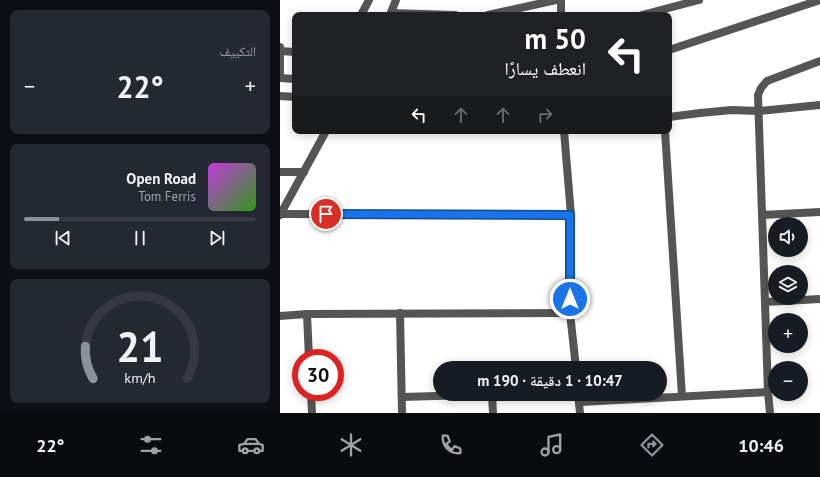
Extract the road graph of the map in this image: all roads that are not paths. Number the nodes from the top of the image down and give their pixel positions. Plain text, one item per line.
1 (369, 0) edge
2 (396, 0) edge
3 (556, 0) edge
4 (561, 0) edge
5 (699, 0) edge
6 (820, 0) edge
7 (363, 12) edge
8 (391, 12) edge
9 (502, 12) edge
10 (561, 12) edge
11 (653, 12) edge
12 (672, 49) edge
13 (280, 50) edge
14 (292, 52) edge
15 (820, 62) edge
16 (280, 78) edge
17 (292, 79) edge
18 (280, 96) edge
19 (292, 97) edge
20 (820, 105) edge
21 (759, 111) junction
22 (672, 117) edge
23 (324, 134) edge
24 (564, 134) edge
25 (665, 134) edge
26 (280, 172) edge
27 (304, 172) junction
28 (820, 212) edge
29 (280, 214) edge
30 (570, 215) junction
31 (762, 215) junction
32 (820, 299) edge
33 (765, 302) junction
34 (307, 314) junction
35 (400, 314) junction
36 (570, 314) junction
37 (280, 316) edge
38 (309, 349) edge
39 (575, 361) edge
40 (768, 392) joint
41 (433, 396) edge
42 (667, 396) edge
43 (682, 396) junction
44 (402, 397) junction
45 (311, 401) edge
46 (492, 401) edge
47 (579, 401) edge
48 (769, 401) edge
49 (312, 413) edge
50 (402, 413) edge
51 (493, 413) edge
52 (580, 413) edge
53 (770, 413) edge

1 - 7 street
2 - 8 street
3 - 9 street
4 - 10 street
5 - 11 street
6 - 12 street
13 - 14 street
13 - 16 street
15 - 21 street
16 - 17 street
18 - 19 street
20 - 21 street
21 - 22 street
21 - 31 street
23 - 27 street
24 - 30 street
25 - 43 street
26 - 27 street
27 - 29 street
28 - 31 street
29 - 30 street
30 - 36 street
31 - 33 street
32 - 33 street
33 - 40 street
34 - 35 street
34 - 37 street
34 - 38 street
35 - 36 street
35 - 44 street
36 - 39 street
40 - 43 street
41 - 44 street
42 - 43 street
44 - 50 street
45 - 49 street
46 - 51 street
47 - 52 street
48 - 53 street

